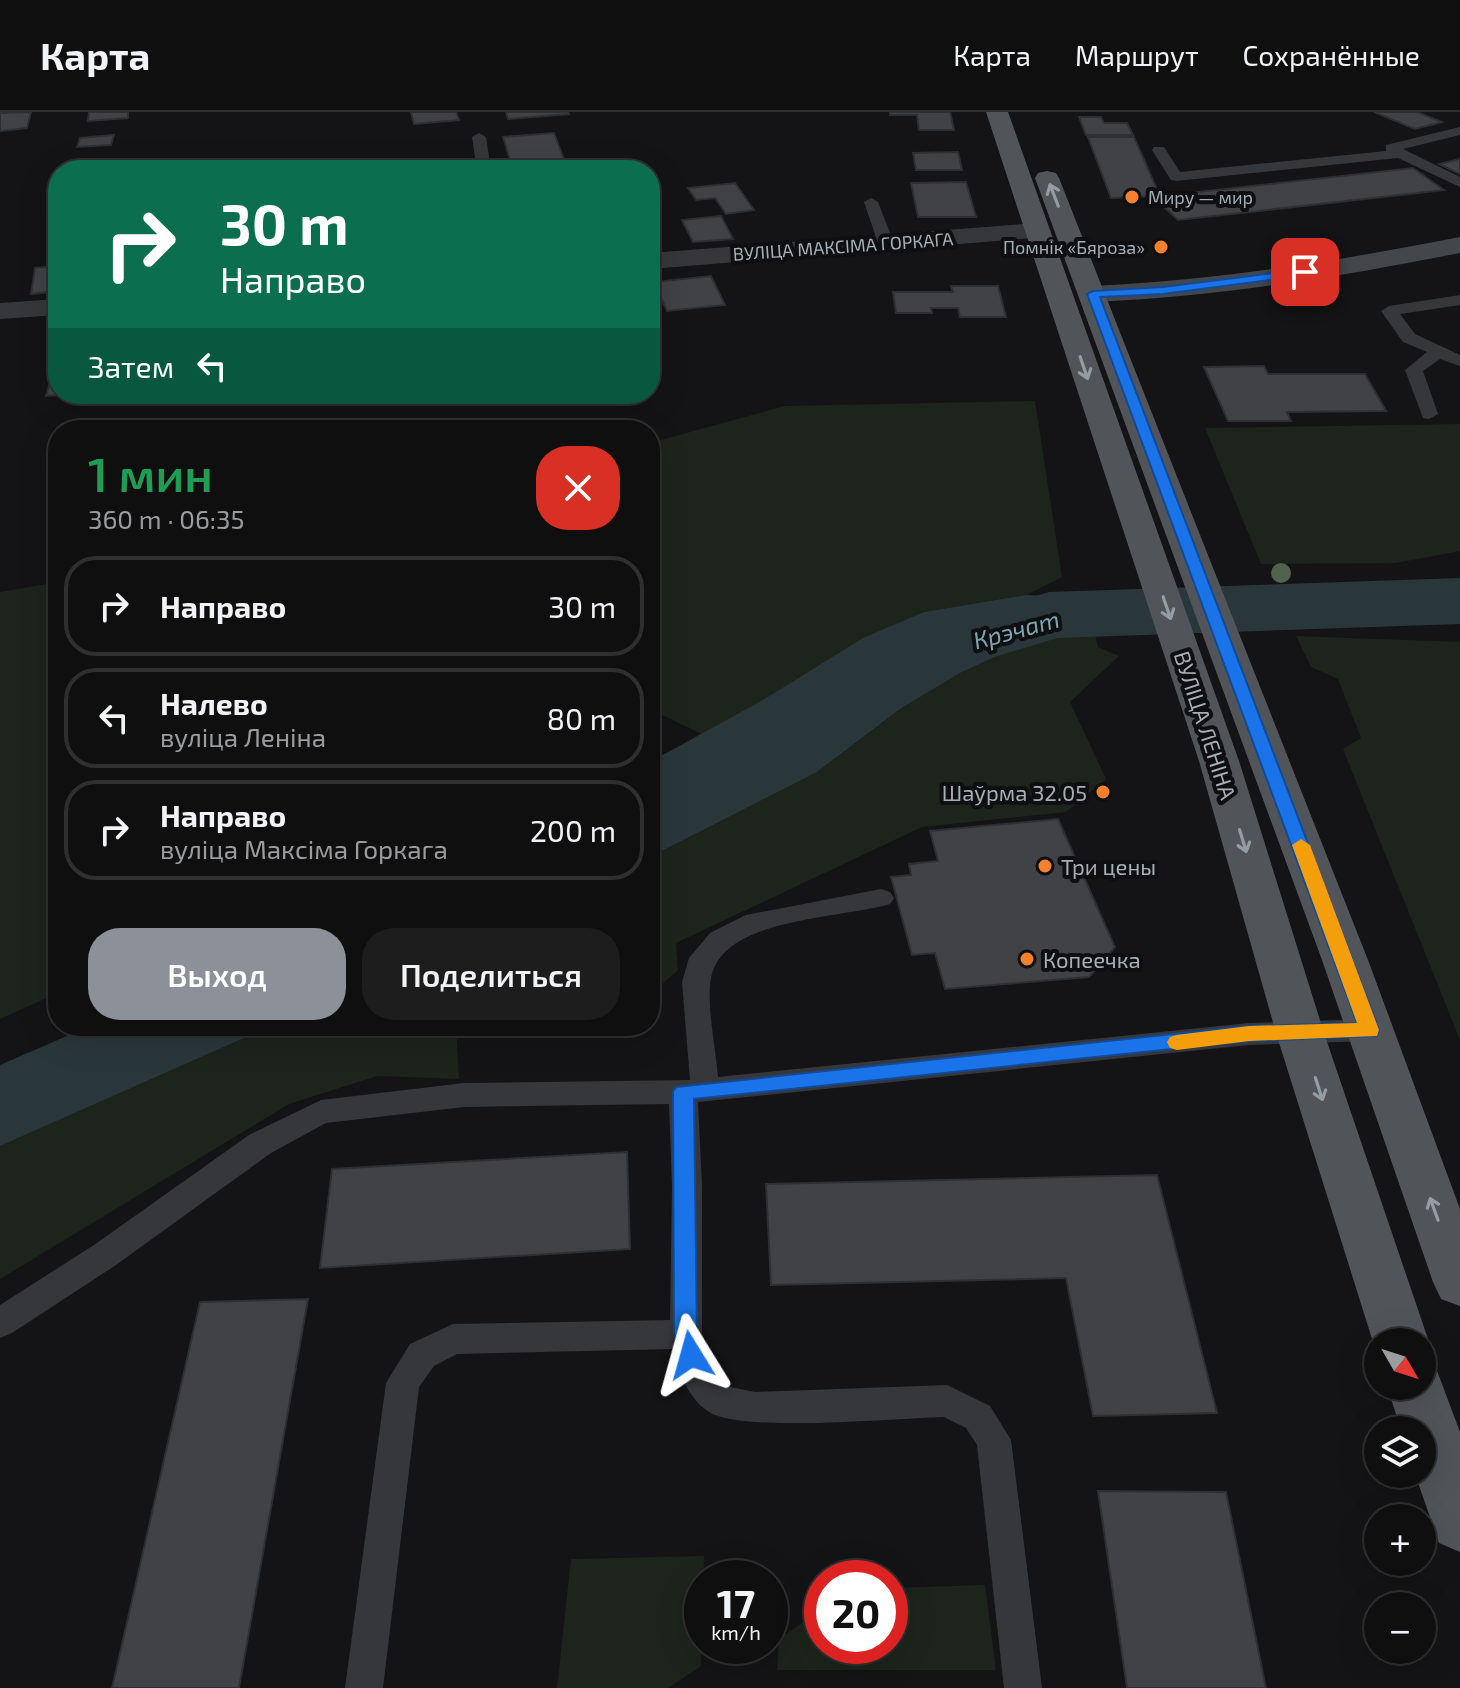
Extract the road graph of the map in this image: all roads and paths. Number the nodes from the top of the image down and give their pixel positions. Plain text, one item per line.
1 (997, 112) edge
2 (1022, 112) edge
3 (1460, 131) edge
4 (479, 137) dead end
5 (1159, 150) dead end
6 (1400, 154) junction
7 (482, 160) edge
8 (1460, 183) edge
9 (871, 202) dead end
10 (1036, 231) junction
11 (1068, 231) junction
12 (886, 243) junction
13 (1460, 245) edge
14 (660, 260) edge
15 (1058, 294) junction
16 (1093, 294) junction
17 (1460, 300) edge
18 (48, 308) edge
19 (0, 311) edge
20 (1437, 353) junction
21 (1460, 361) edge
22 (1429, 414) dead end
23 (881, 898) dead end
24 (1370, 1030) junction
25 (1300, 1033) junction
26 (694, 1090) junction
27 (1460, 1282) edge
28 (0, 1323) edge
29 (1396, 1328) edge
30 (686, 1334) junction
31 (1421, 1400) edge
32 (1460, 1522) edge
33 (364, 1688) edge
34 (1023, 1688) edge

1 - 10 main road, ВУЛІЦА ЛЕНІНА
11 -> 2 main road, ВУЛІЦА ЛЕНІНА
3 - 6 lane
4 - 7 lane
5 - 6 lane
6 - 8 lane
9 - 12 lane
10 - 11 main road
10 - 12 street, ВУЛІЦА МАКСІМА ГОРКАГА
10 - 15 main road, ВУЛІЦА ЛЕНІНА
11 - 16 main road, ВУЛІЦА ЛЕНІНА
12 - 14 street, ВУЛІЦА МАКСІМА ГОРКАГА
13 - 16 street
15 - 16 main road
15 -> 25 main road, ВУЛІЦА ЛЕНІНА
16 - 24 main road, ВУЛІЦА ЛЕНІНА
17 - 20 lane
18 - 19 street
20 - 21 lane
20 - 22 lane
23 - 26 lane
24 - 25 lane
27 -> 24 main road, ВУЛІЦА ЛЕНІНА
25 - 26 lane
25 -> 29 main road, ВУЛІЦА ЛЕНІНА
26 - 28 lane
26 - 30 lane
30 - 33 lane
30 - 34 lane
31 - 32 main road

